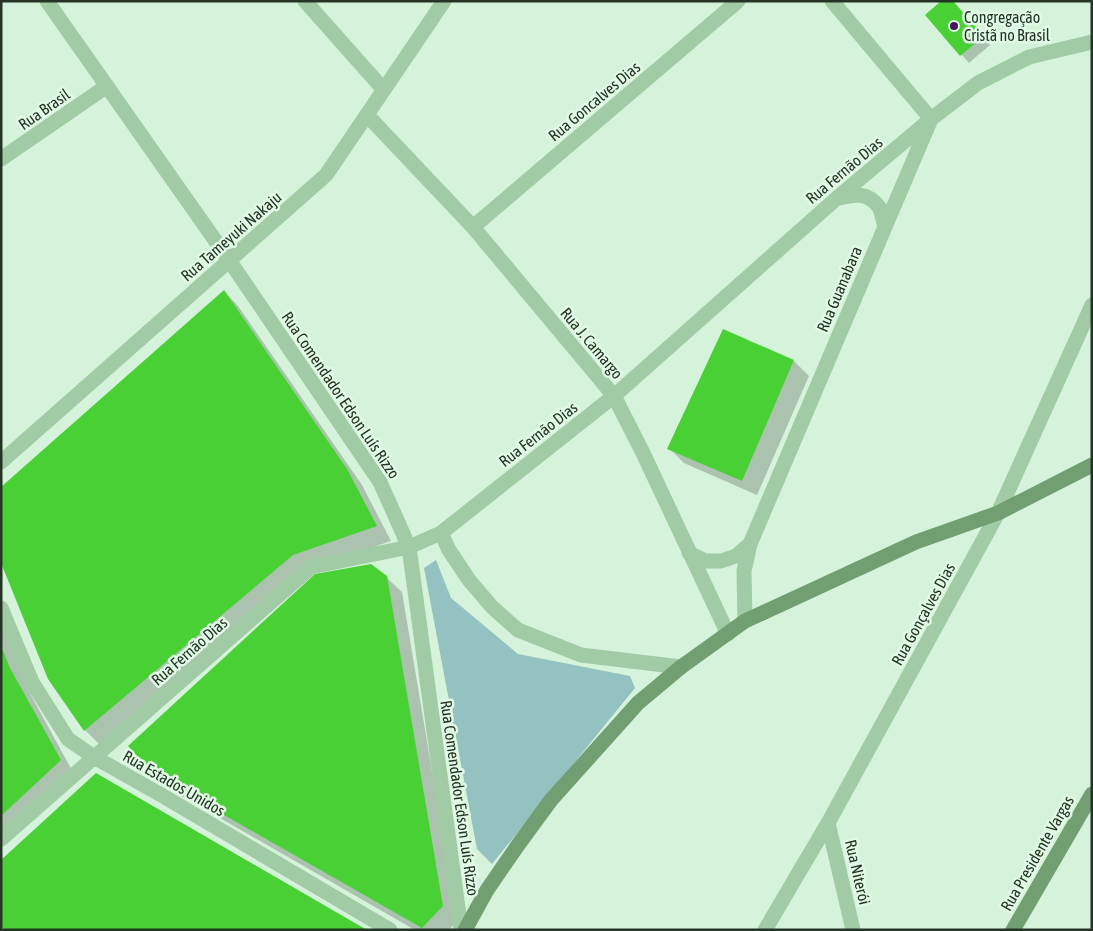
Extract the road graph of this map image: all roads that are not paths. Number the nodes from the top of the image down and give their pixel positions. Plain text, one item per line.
1 (47, 1) edge
2 (305, 1) edge
3 (444, 1) edge
4 (738, 1) edge
5 (832, 1) edge
6 (1092, 42) edge
7 (107, 86) junction
8 (384, 90) junction
9 (368, 114) junction
10 (931, 119) junction
11 (1, 160) edge
12 (837, 198) junction
13 (885, 227) junction
14 (473, 228) junction
15 (229, 260) junction
16 (1092, 305) edge
17 (614, 396) junction
18 (1, 462) edge
19 (1092, 465) edge
20 (998, 513) junction
21 (441, 533) junction
22 (750, 544) junction
23 (409, 547) junction
24 (689, 553) junction
25 (1, 608) edge
26 (745, 621) junction
27 (728, 634) junction
28 (681, 667) junction
29 (94, 758) junction
30 (1092, 794) edge
31 (828, 823) junction
32 (1, 839) edge
33 (390, 930) edge
34 (461, 930) edge
35 (465, 930) edge
36 (766, 930) edge
37 (853, 930) edge
38 (1013, 930) edge

1 - 7 street, Rua Comendador Edson Luís Rizzo
2 - 8 street
3 - 8 street, Rua Tameyuki Nakaju
4 - 14 street, Rua Goncalves Dias
5 - 10 street
6 - 10 street, Rua Fernão Dias
7 - 11 street, Rua Brasil
7 - 15 street, Rua Comendador Edson Luís Rizzo
8 - 9 street, Rua Tameyuki Nakaju
9 - 14 street, Rua J. Camargo
9 - 15 street, Rua Tameyuki Nakaju
10 - 12 street, Rua Fernão Dias
10 - 13 street, Rua Guanabara
12 - 13 street
12 - 17 street, Rua Fernão Dias
13 - 22 street, Rua Guanabara
14 - 17 street, Rua J. Camargo
15 - 18 street, Rua Tameyuki Nakaju
15 - 23 street, Rua Comendador Edson Luís Rizzo
16 - 20 street, Rua Gonçalves Dias
17 - 21 street, Rua Fernão Dias
17 - 24 street, Rua J. Camargo
19 - 20 main road
20 - 26 main road
20 - 31 street, Rua Gonçalves Dias
21 - 23 street, Rua Fernão Dias
21 - 28 street
22 - 24 street
22 - 26 street, Rua Guanabara
23 - 29 street, Rua Fernão Dias
23 - 34 street, Rua Comendador Edson Luís Rizzo
24 - 27 street, Rua J. Camargo
25 - 29 street, Rua Estados Unidos
26 - 27 main road
27 - 28 main road
28 - 35 main road
29 - 32 street, Rua Fernão Dias
29 - 33 street, Rua Estados Unidos
30 - 38 main road, Rua Presidente Vargas
31 - 36 street, Rua Gonçalves Dias
31 - 37 street, Rua Niterói

